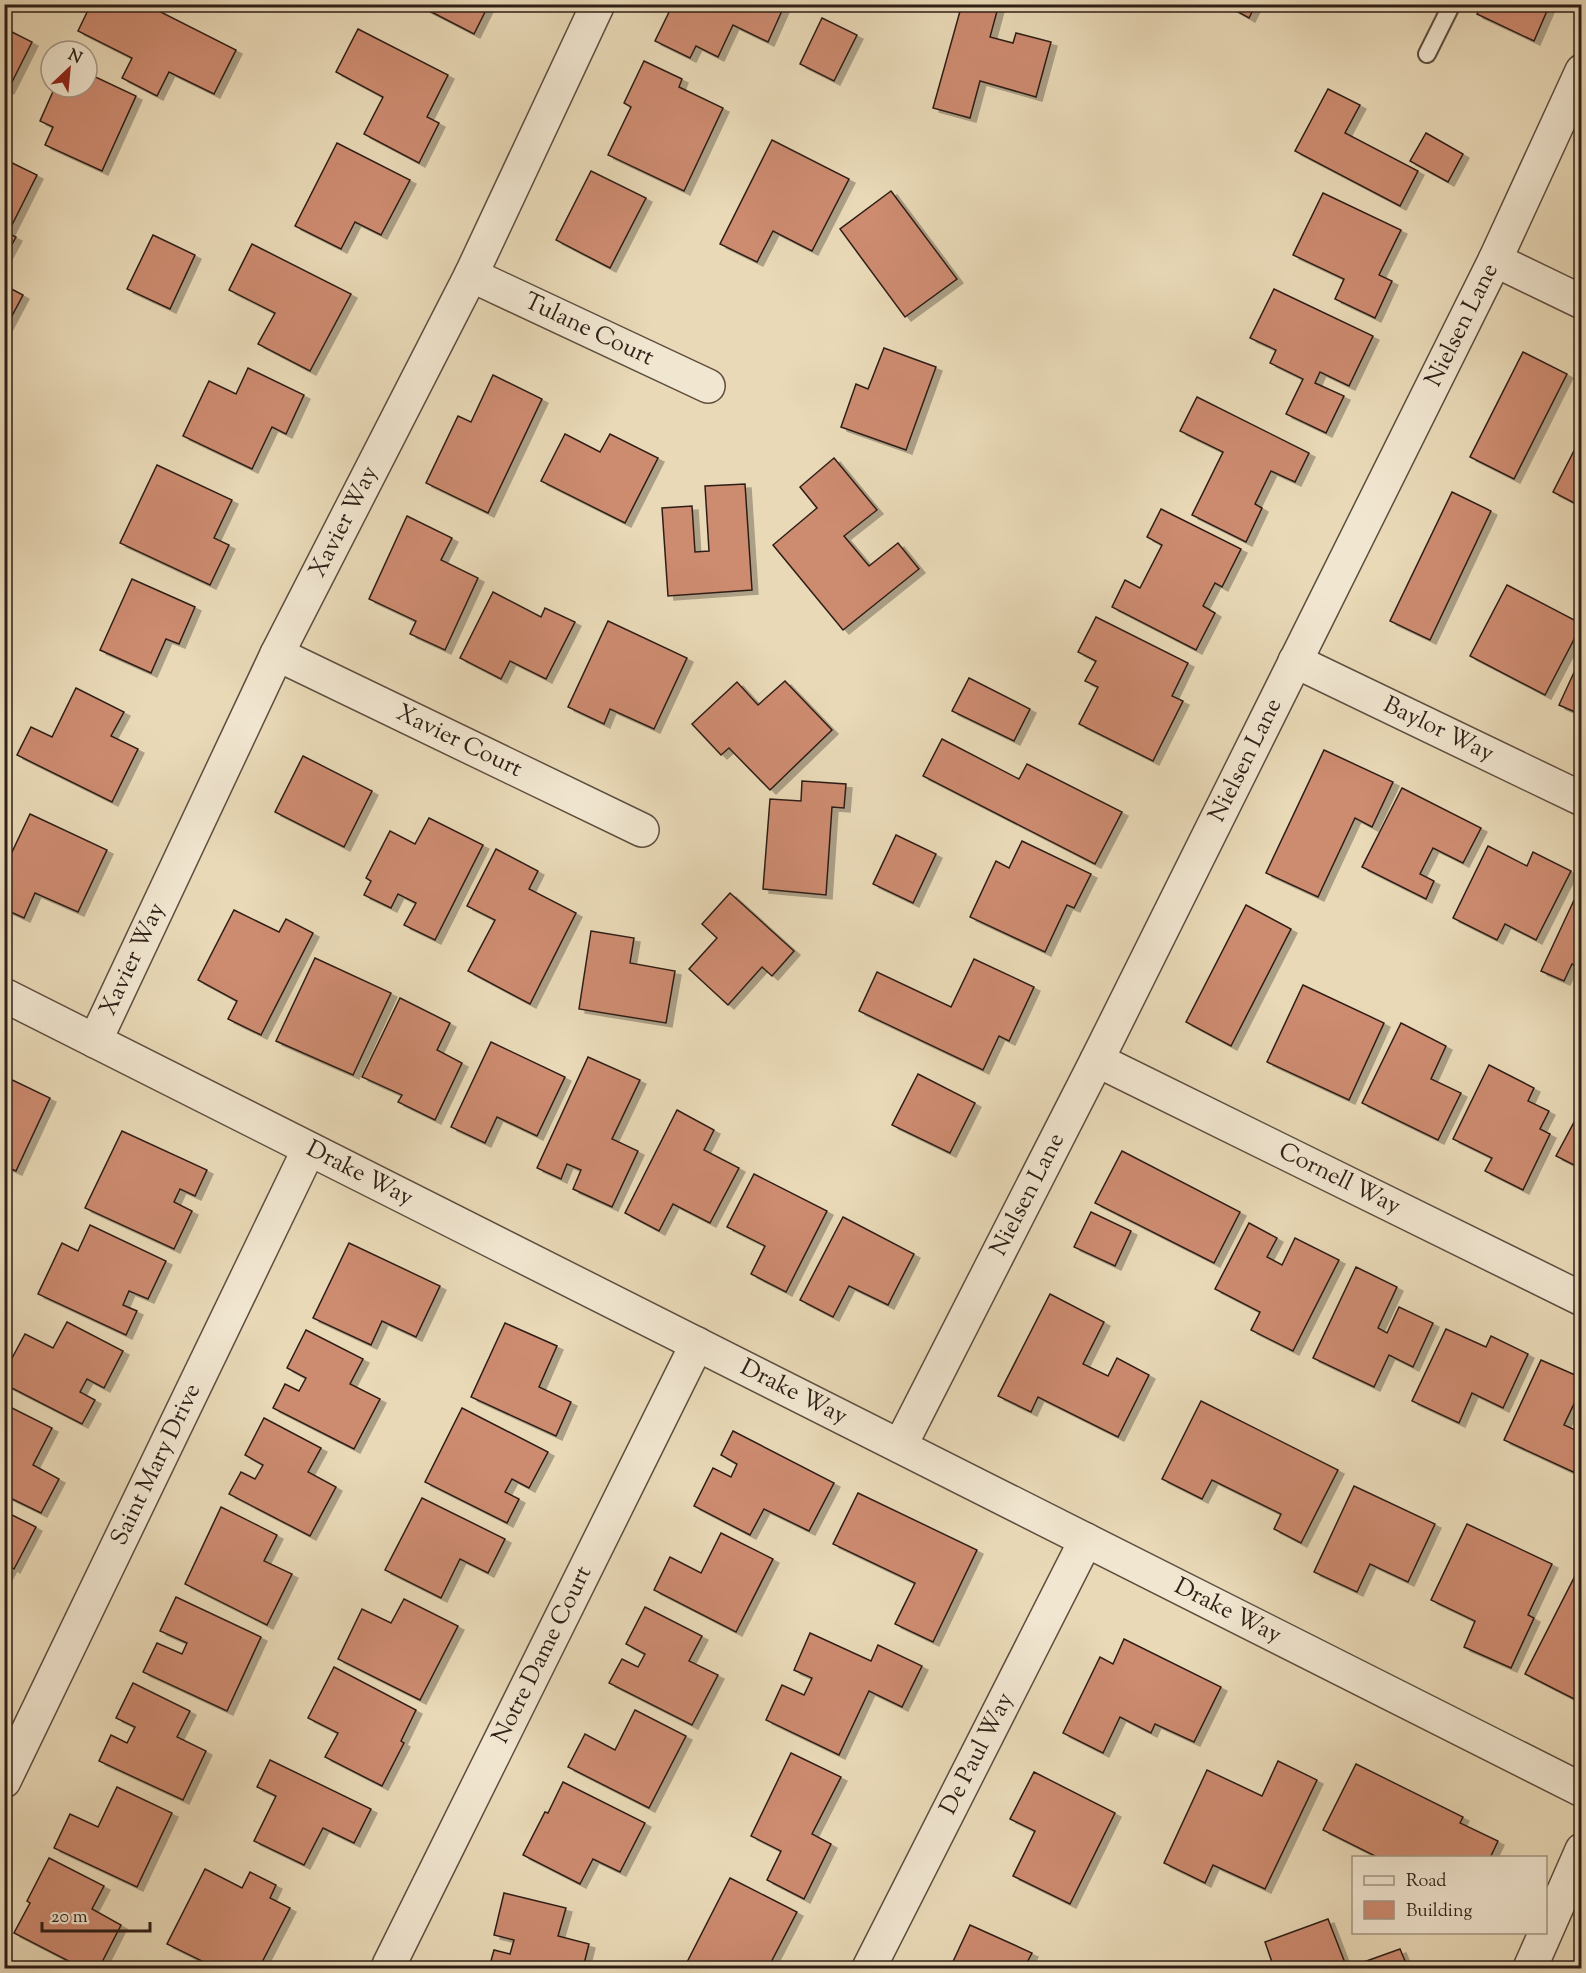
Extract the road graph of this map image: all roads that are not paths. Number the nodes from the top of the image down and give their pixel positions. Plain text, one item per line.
1 (598, 4) edge
2 (1452, 4) edge
3 (1427, 54) dead end
4 (1581, 71) edge
5 (1495, 260) junction
6 (471, 275) junction
7 (1581, 302) edge
8 (708, 386) dead end
9 (277, 654) junction
10 (1295, 661) junction
11 (1581, 800) edge
12 (642, 830) dead end
13 (4, 995) edge
14 (95, 1041) junction
15 (1097, 1060) junction
16 (309, 1149) junction
17 (1581, 1299) edge
18 (697, 1344) junction
19 (900, 1446) junction
20 (1086, 1540) junction
21 (4, 1781) edge
22 (1581, 1790) edge
23 (1581, 1850) edge
24 (1547, 1929) edge
25 (1545, 1934) edge
26 (389, 1965) dead end
27 (869, 1968) edge
28 (1530, 1968) edge

1 - 6 street, Xavier Way
2 - 3 lane
4 - 5 street, Nielsen Lane
5 - 7 street
5 - 10 street, Nielsen Lane
6 - 8 street, Tulane Court
6 - 9 street, Xavier Way
9 - 12 street, Xavier Court
9 - 14 street, Xavier Way
10 - 11 street, Baylor Way
10 - 15 street, Nielsen Lane
13 - 14 street, Drake Way
14 - 16 street, Drake Way
15 - 17 street, Cornell Way
15 - 19 street, Nielsen Lane
16 - 18 street, Drake Way
16 - 21 street, Saint Mary Drive
18 - 19 street, Drake Way
18 - 26 street, Notre Dame Court
19 - 20 street, Drake Way
20 - 22 street, Drake Way
20 - 27 street, De Paul Way
23 - 24 street
25 - 28 street

